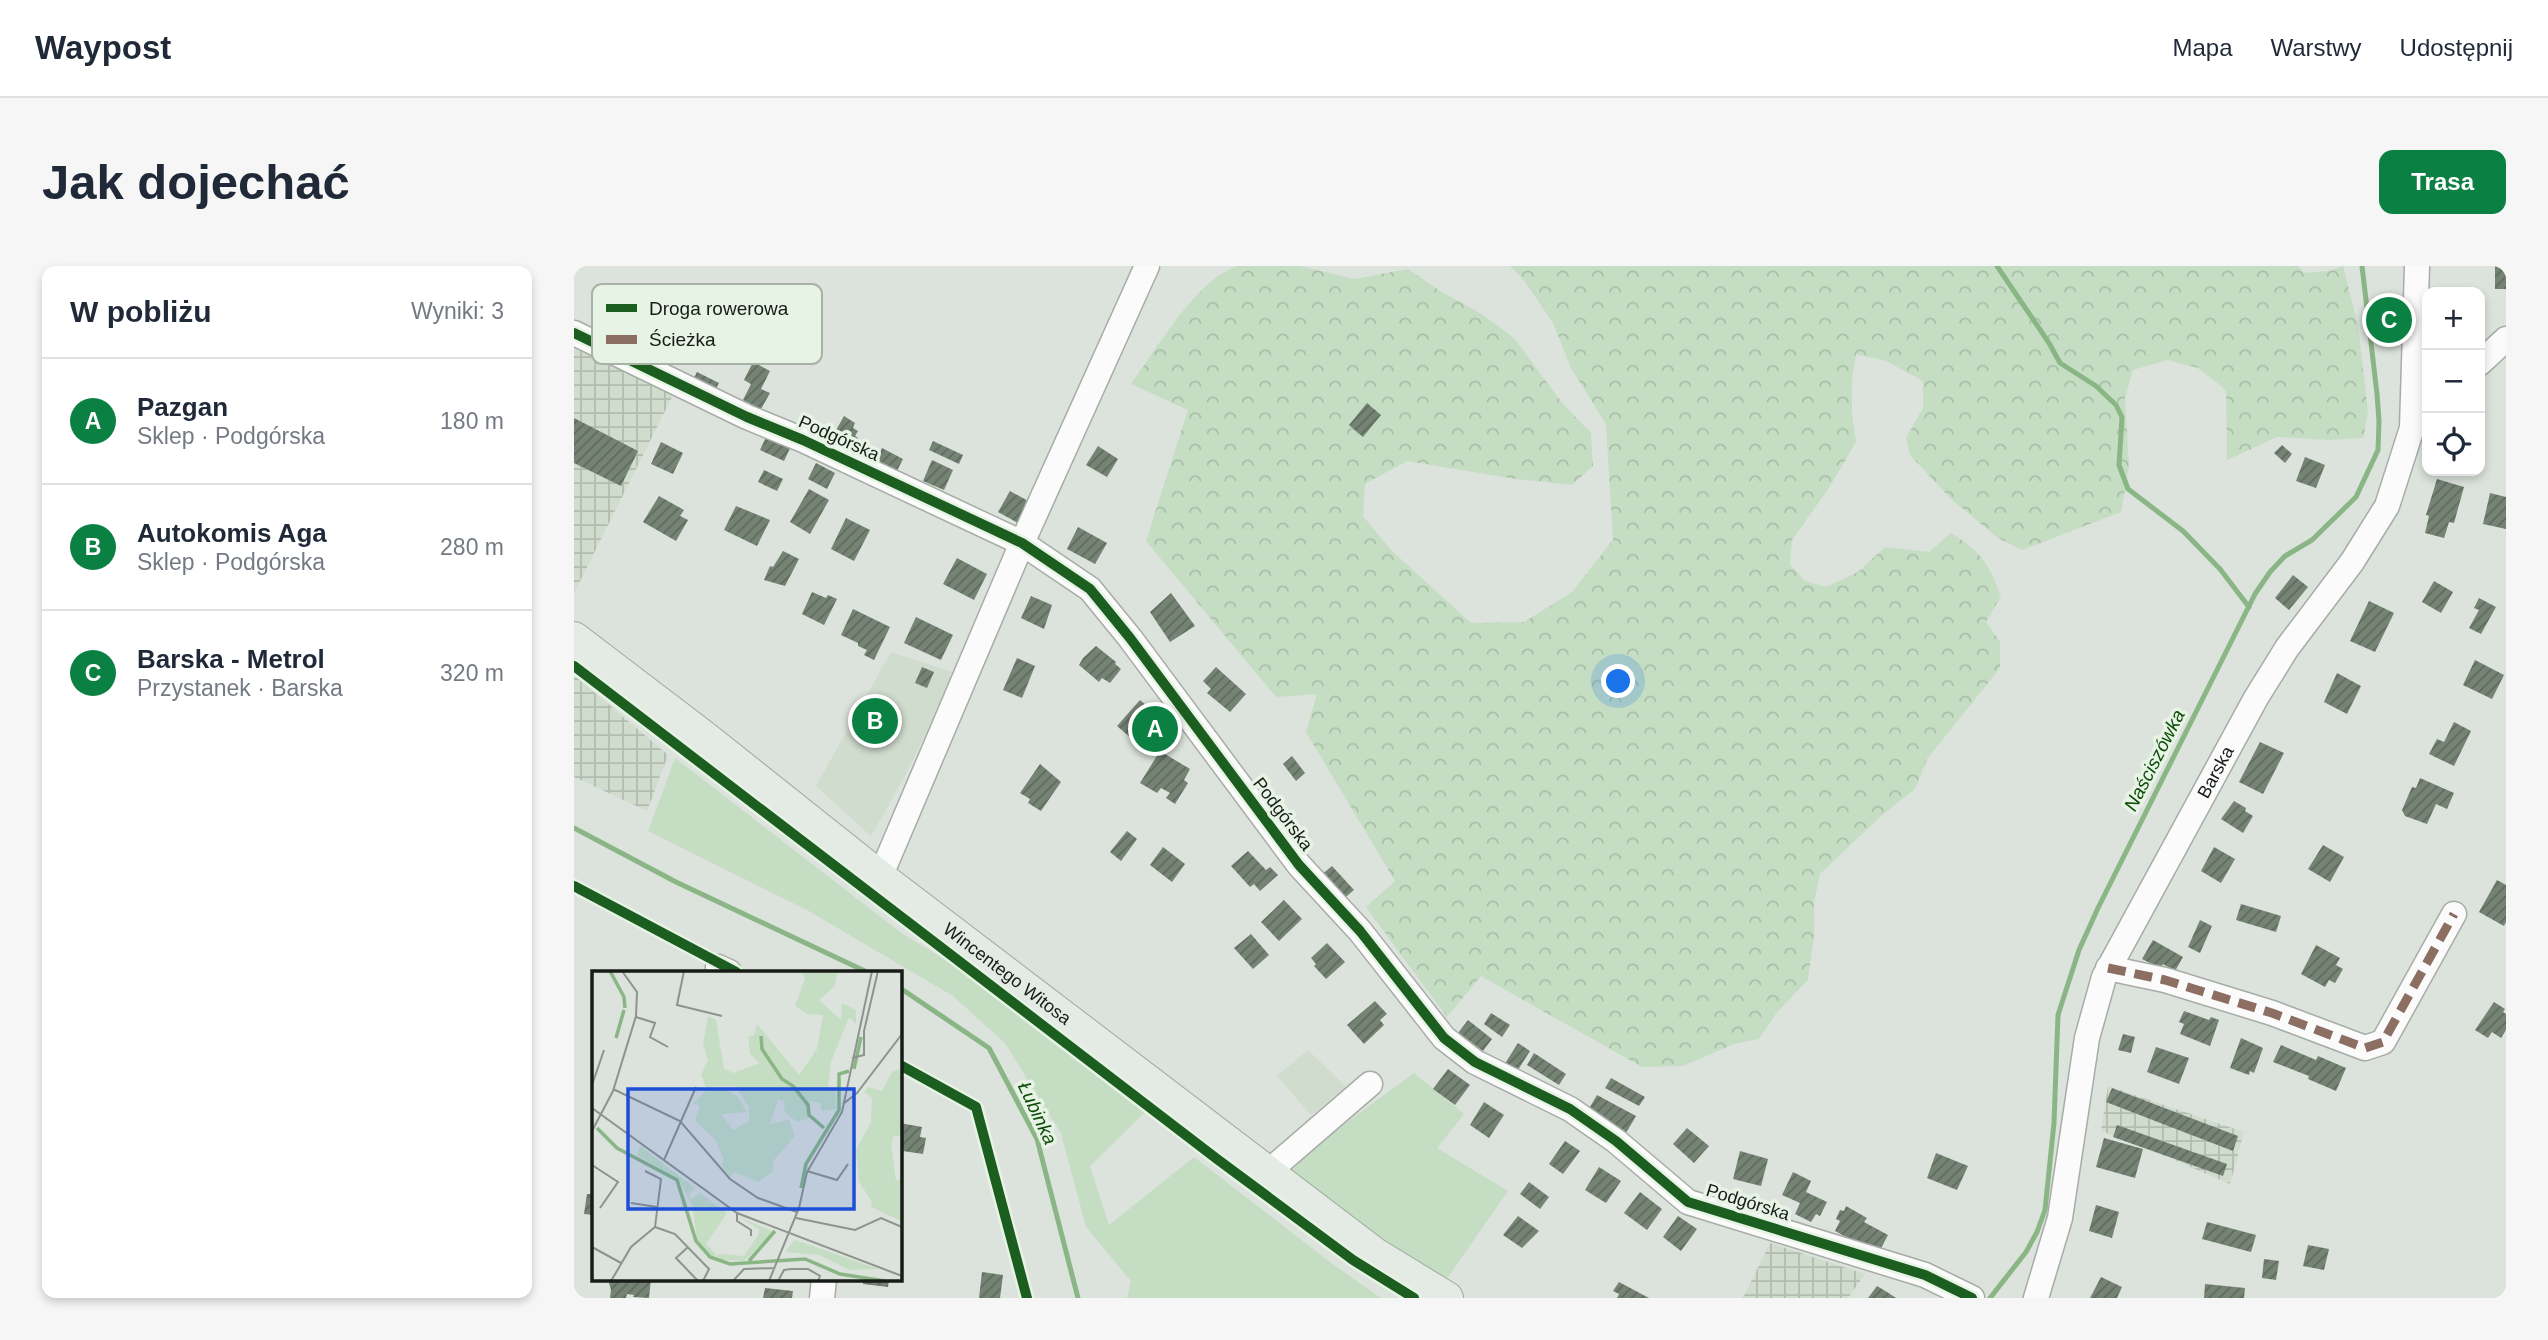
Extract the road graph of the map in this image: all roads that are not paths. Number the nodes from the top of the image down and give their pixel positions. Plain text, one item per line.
1 (1147, 266) edge
2 (2417, 266) edge
3 (574, 332) edge
4 (2506, 339) edge
5 (592, 341) edge
6 (2485, 358) edge
7 (638, 364) edge
8 (2421, 394) edge
9 (1022, 543) junction
10 (574, 638) edge
11 (880, 877) junction
12 (2454, 914) dead end
13 (2108, 968) junction
14 (1370, 1084) dead end
15 (1268, 1172) junction
16 (824, 1280) edge
17 (1968, 1296) edge
18 (822, 1298) edge
19 (1447, 1298) edge
20 (2036, 1298) edge

1 - 9 street
2 - 8 street, Barska
3 - 5 street, Podgórska
4 - 6 street
7 - 9 street, Podgórska
8 - 13 street, Barska
9 - 11 street
9 - 17 street, Podgórska
10 - 11 main road, Wincentego Witosa
11 - 15 main road, Wincentego Witosa
12 - 13 street
13 - 20 street, Barska
14 - 15 street
15 - 19 main road, Wincentego Witosa
16 - 18 street

